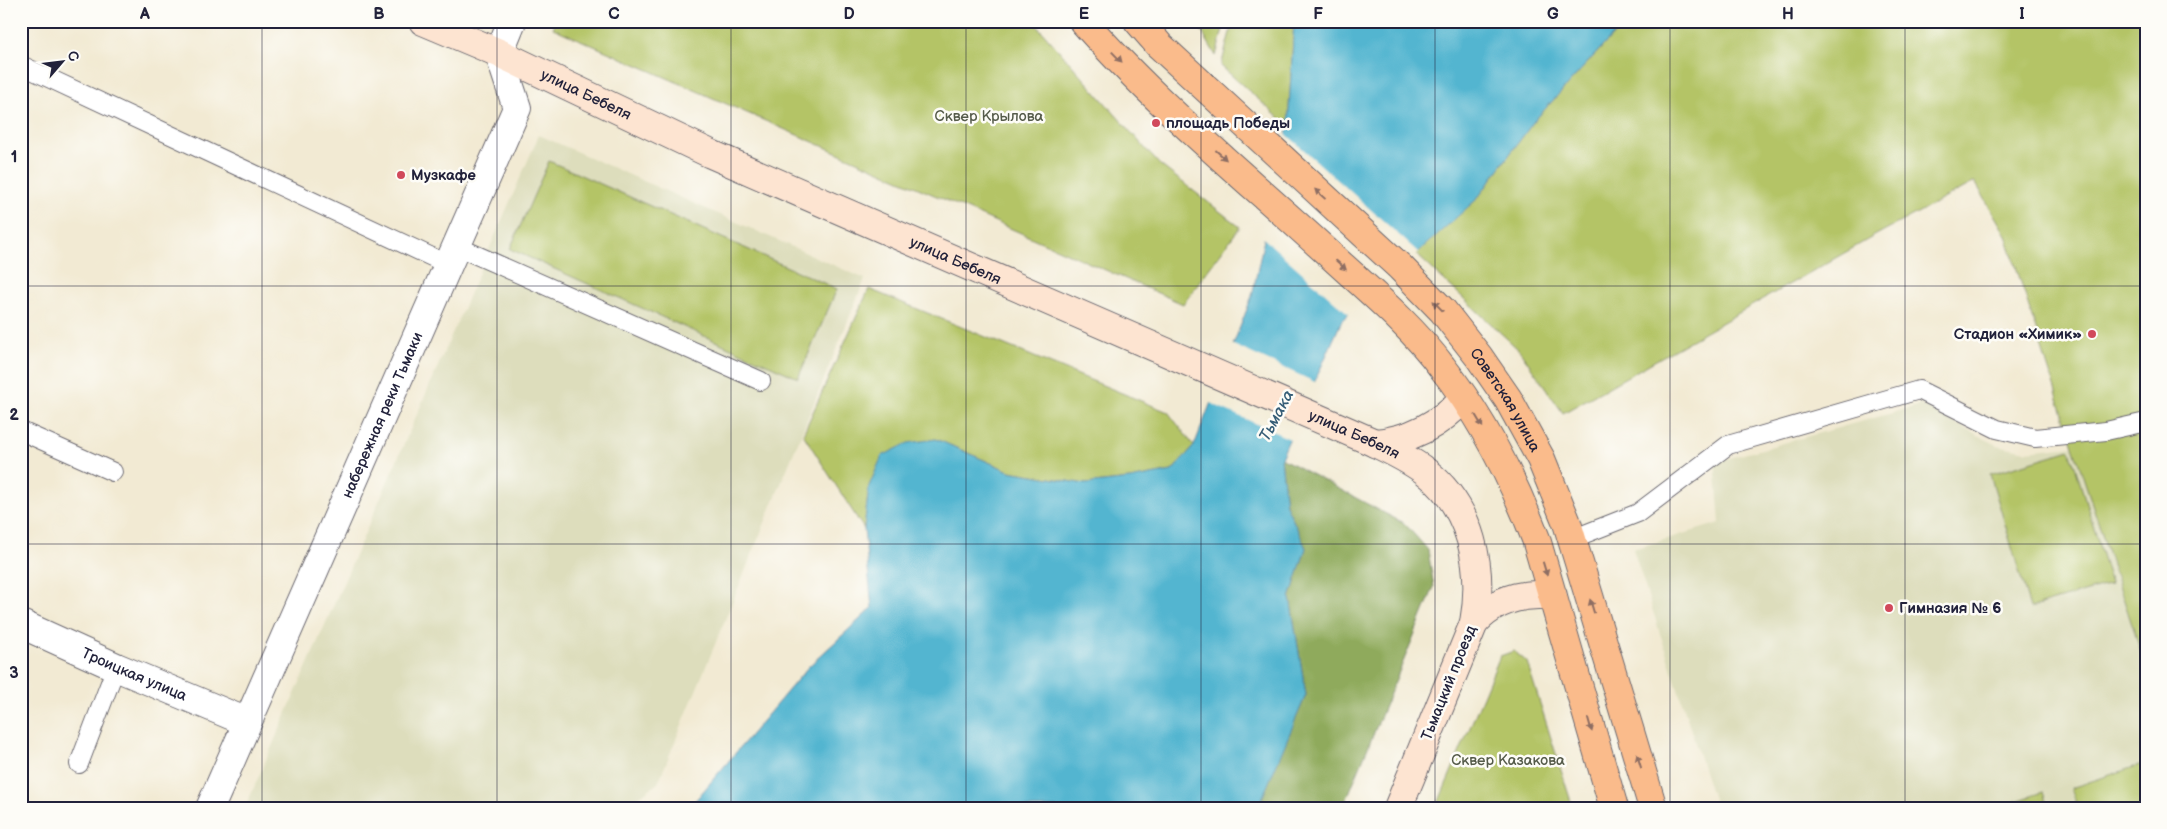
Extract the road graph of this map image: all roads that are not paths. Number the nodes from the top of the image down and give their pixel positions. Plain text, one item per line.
1 (423, 21) edge
2 (512, 21) edge
3 (1083, 21) edge
4 (1138, 21) edge
5 (499, 53) junction
6 (21, 65) edge
7 (452, 255) junction
8 (761, 381) dead end
9 (1464, 398) junction
10 (2146, 422) edge
11 (21, 431) edge
12 (1375, 443) junction
13 (113, 472) dead end
14 (1466, 525) joint
15 (1572, 539) junction
16 (1553, 596) junction
17 (1474, 623) junction
18 (21, 624) edge
19 (116, 667) junction
20 (248, 722) junction
21 (79, 764) dead end
22 (210, 808) edge
23 (1398, 808) edge
24 (1614, 808) edge
25 (1653, 808) edge

1 - 5 street, улица Бебеля
2 - 5 street
3 -> 9 main road
15 -> 4 main road, Советская улица
5 - 7 street, набережная реки Тьмаки
5 - 12 street, улица Бебеля
6 - 7 lane
7 - 8 lane
7 - 20 street, набережная реки Тьмаки
9 - 12 street
9 -> 16 main road
10 - 15 lane
11 - 13 lane
12 - 14 street, улица Бебеля
14 - 17 street, Тьмацкий проезд
25 -> 15 main road, Советская улица
16 - 17 street
16 -> 24 main road
17 - 23 street, Тьмацкий проезд
18 - 19 street, Троицкая улица
19 - 20 street, Троицкая улица
19 - 21 lane
20 - 22 street, набережная реки Тьмаки

